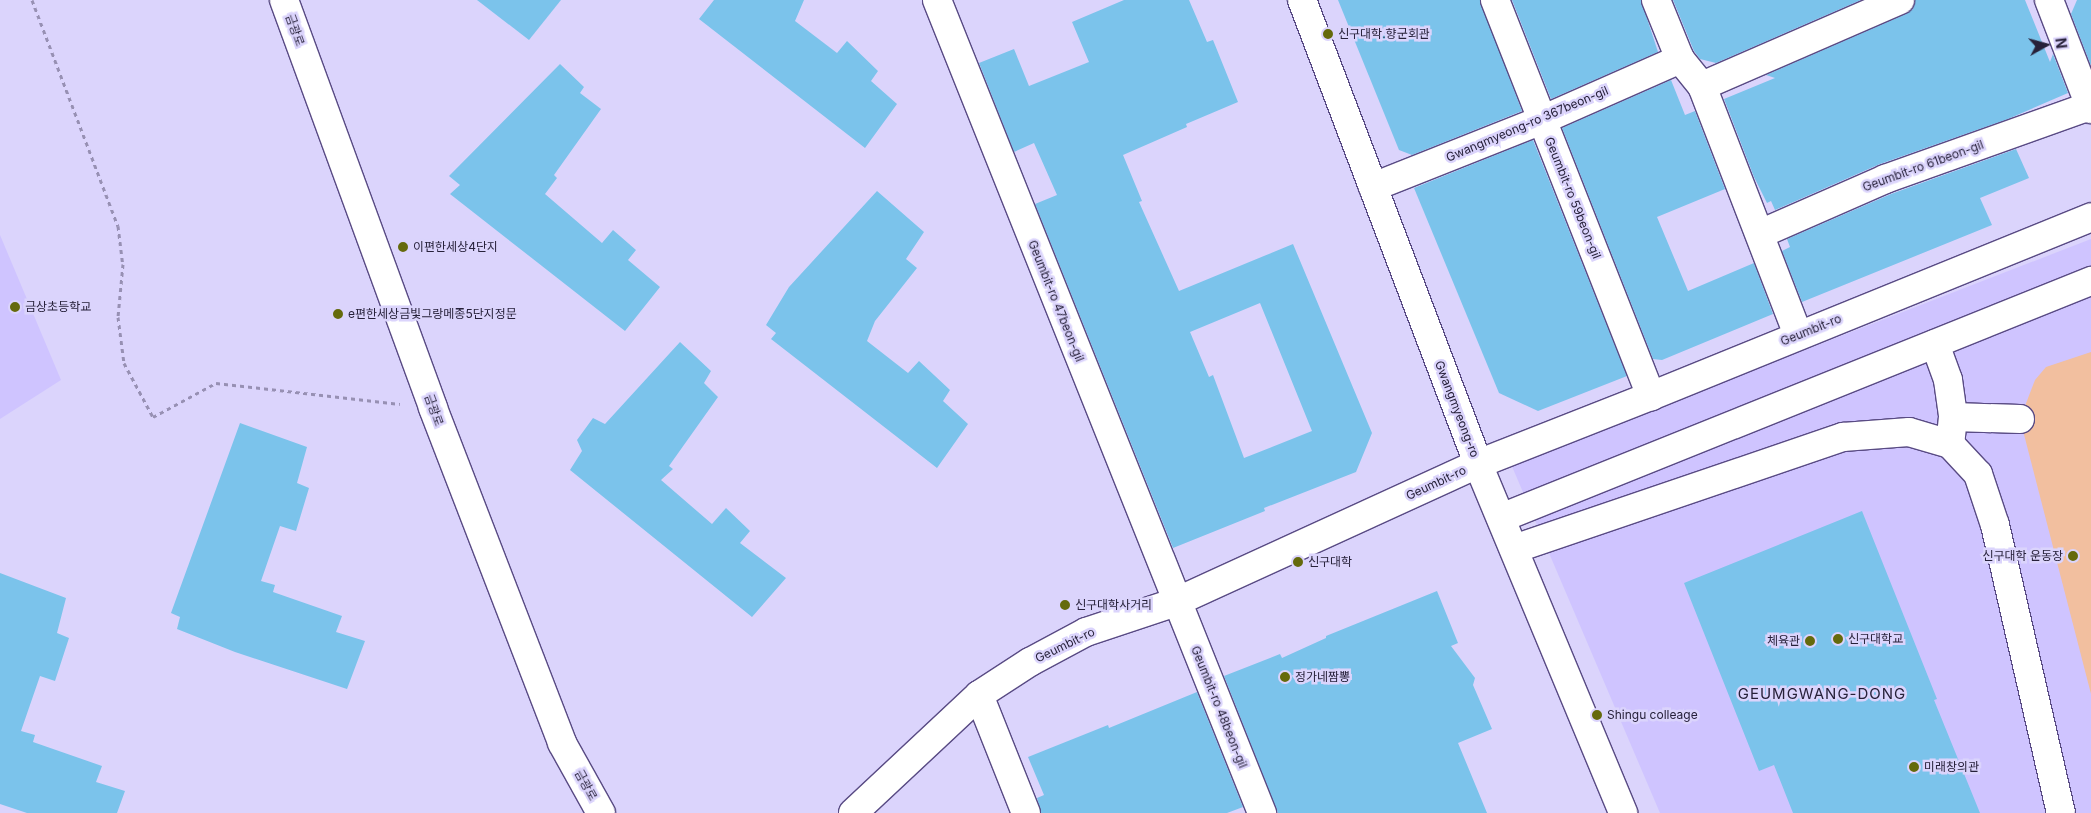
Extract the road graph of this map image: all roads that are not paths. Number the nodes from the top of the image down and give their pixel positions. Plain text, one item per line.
1 (284, 0) edge
2 (936, 0) edge
3 (1302, 0) edge
4 (1495, 0) edge
5 (1656, 0) edge
6 (1900, 0) edge
7 (2055, 2) edge
8 (1680, 59) junction
9 (1702, 86) junction
10 (2090, 107) edge
11 (1542, 120) junction
12 (1373, 187) junction
13 (2091, 217) edge
14 (1760, 234) junction
15 (2091, 281) edge
16 (1798, 335) junction
17 (1935, 344) junction
18 (1652, 396) junction
19 (1953, 417) junction
20 (2020, 419) dead end
21 (1950, 444) junction
22 (1478, 464) junction
23 (1501, 518) junction
24 (1514, 549) junction
25 (1176, 602) junction
26 (979, 695) junction
27 (601, 813) edge
28 (853, 813) edge
29 (1026, 813) edge
30 (1262, 813) edge
31 (1623, 813) edge
32 (2061, 813) edge

1 - 27 street, 금광로
2 - 25 street, Geumbit-ro 47beon-gil
3 - 12 street, Gwangmyeong-ro
4 - 11 street, Geumbit-ro 59beon-gil
5 - 8 street
6 - 9 street
7 - 10 street
8 - 9 street
8 - 11 street, Gwangmyeong-ro 367beon-gil
9 - 14 street
10 - 14 street, Geumbit-ro 61beon-gil
11 - 12 street, Gwangmyeong-ro 367beon-gil
11 - 18 street, Geumbit-ro 59beon-gil
12 - 22 street, Gwangmyeong-ro
13 - 16 street, Geumbit-ro
14 - 16 street
15 - 17 street
16 - 18 street, Geumbit-ro
17 - 19 street
17 - 23 street
18 - 22 street, Geumbit-ro
19 - 20 street
19 - 21 street
21 - 24 street
21 - 32 street
22 - 23 street, Gwangmyeong-ro
22 - 25 street, Geumbit-ro
23 - 24 street, Gwangmyeong-ro
24 - 31 street, Gwangmyeong-ro
25 - 26 street, Geumbit-ro
25 - 30 street, Geumbit-ro 48beon-gil
26 - 28 street, Geumbit-ro
26 - 29 street

